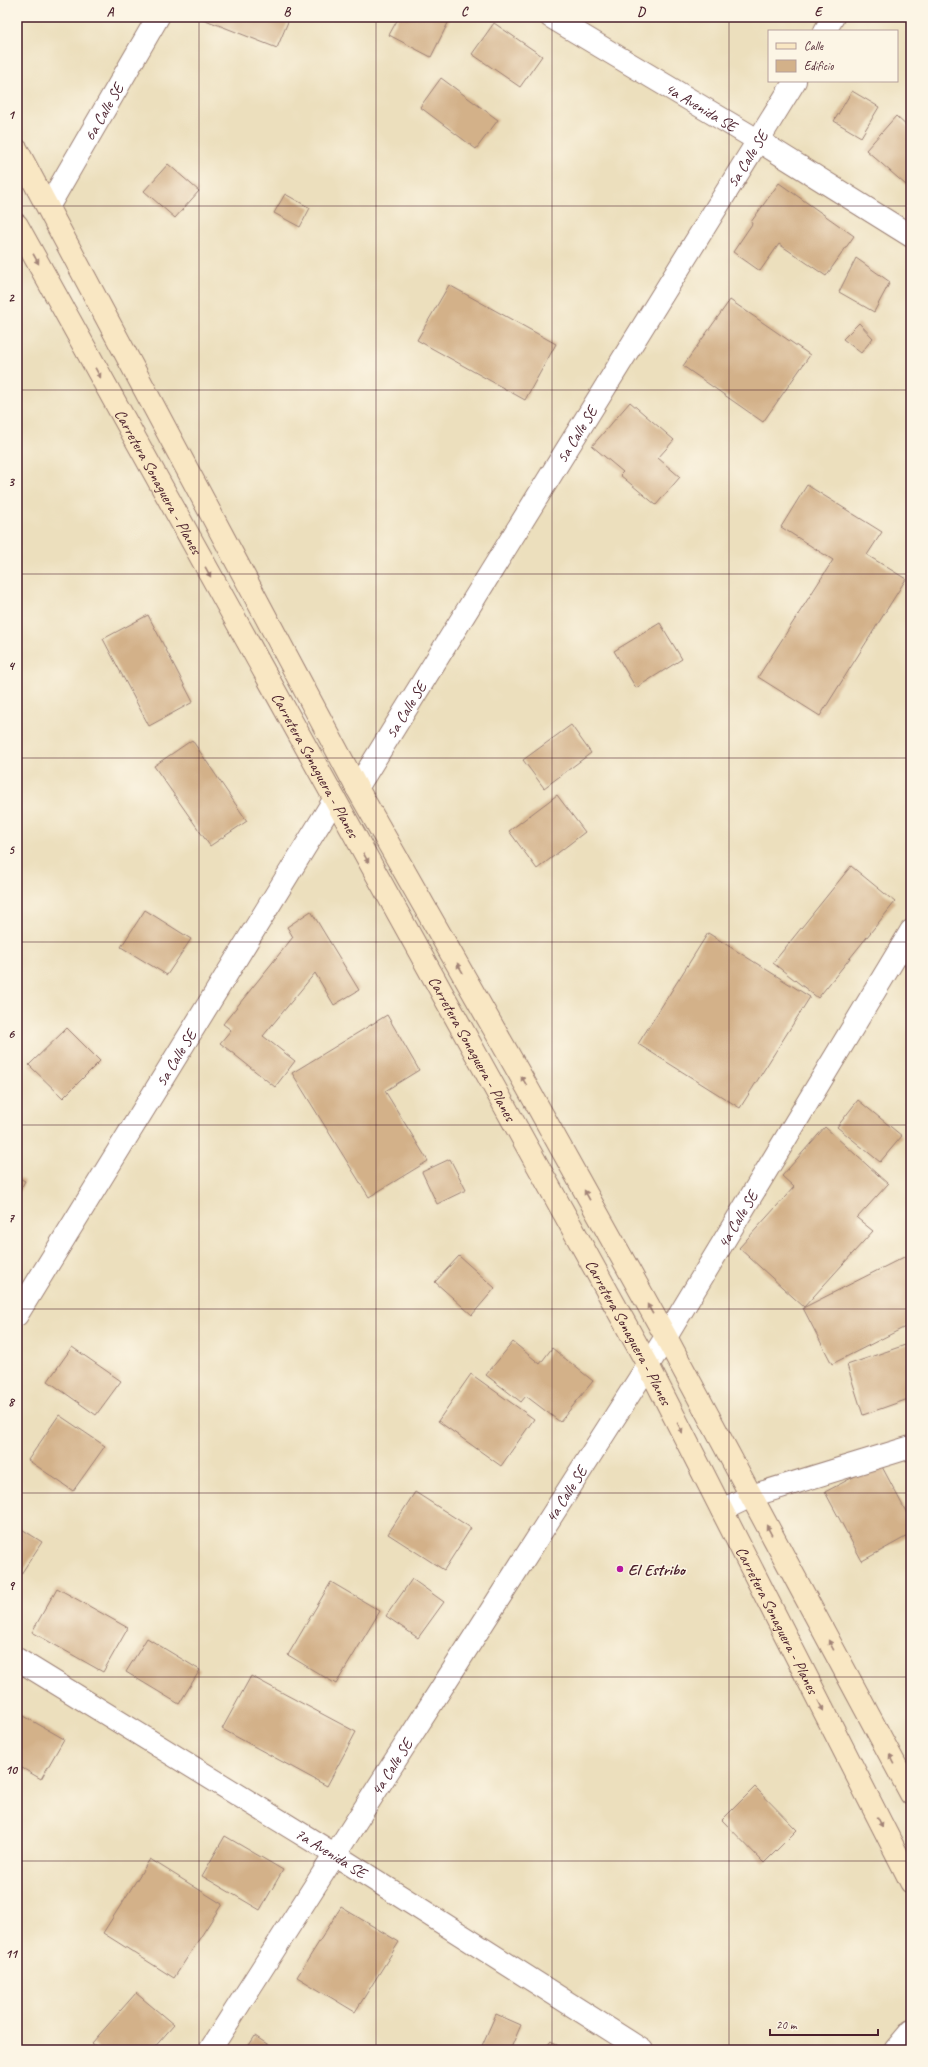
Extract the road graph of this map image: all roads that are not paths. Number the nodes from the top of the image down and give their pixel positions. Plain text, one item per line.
1 (158, 17) edge
2 (551, 17) edge
3 (833, 17) edge
4 (826, 30) edge
5 (794, 82) edge
6 (758, 141) junction
7 (17, 150) edge
8 (48, 207) junction
9 (19, 236) edge
10 (911, 236) edge
11 (357, 788) junction
12 (334, 800) junction
13 (911, 931) edge
14 (17, 1315) edge
15 (666, 1338) junction
16 (648, 1365) junction
17 (911, 1447) edge
18 (750, 1496) junction
19 (722, 1510) junction
20 (17, 1659) edge
21 (911, 1794) edge
22 (334, 1854) junction
23 (911, 1882) edge
24 (911, 2031) edge
25 (210, 2050) edge
26 (642, 2050) edge
27 (895, 2050) edge

1 - 8 street, 6a Calle SE
2 - 6 street, 4a Avenida SE
3 - 4 street
5 - 6 street, 5a Calle SE
6 - 10 street, 4a Avenida SE
6 - 11 street, 5a Calle SE
7 - 8 main road, Carretera Sonaguera - Planes
8 - 11 main road, Carretera Sonaguera - Planes
9 -> 12 main road, Carretera Sonaguera - Planes
15 -> 11 main road, Carretera Sonaguera - Planes
12 - 14 street, 5a Calle SE
12 -> 16 main road, Carretera Sonaguera - Planes
13 - 15 street, 4a Calle SE
15 - 16 street, 4a Calle SE
15 - 18 main road, Carretera Sonaguera - Planes
16 -> 19 main road, Carretera Sonaguera - Planes
16 - 22 street, 4a Calle SE
17 - 18 street
18 - 19 street
21 -> 18 main road, Carretera Sonaguera - Planes
19 -> 23 main road, Carretera Sonaguera - Planes
20 - 22 street, 7a Avenida SE
22 - 25 street, 4a Calle SE
22 - 26 street, 7a Avenida SE
24 - 27 street

